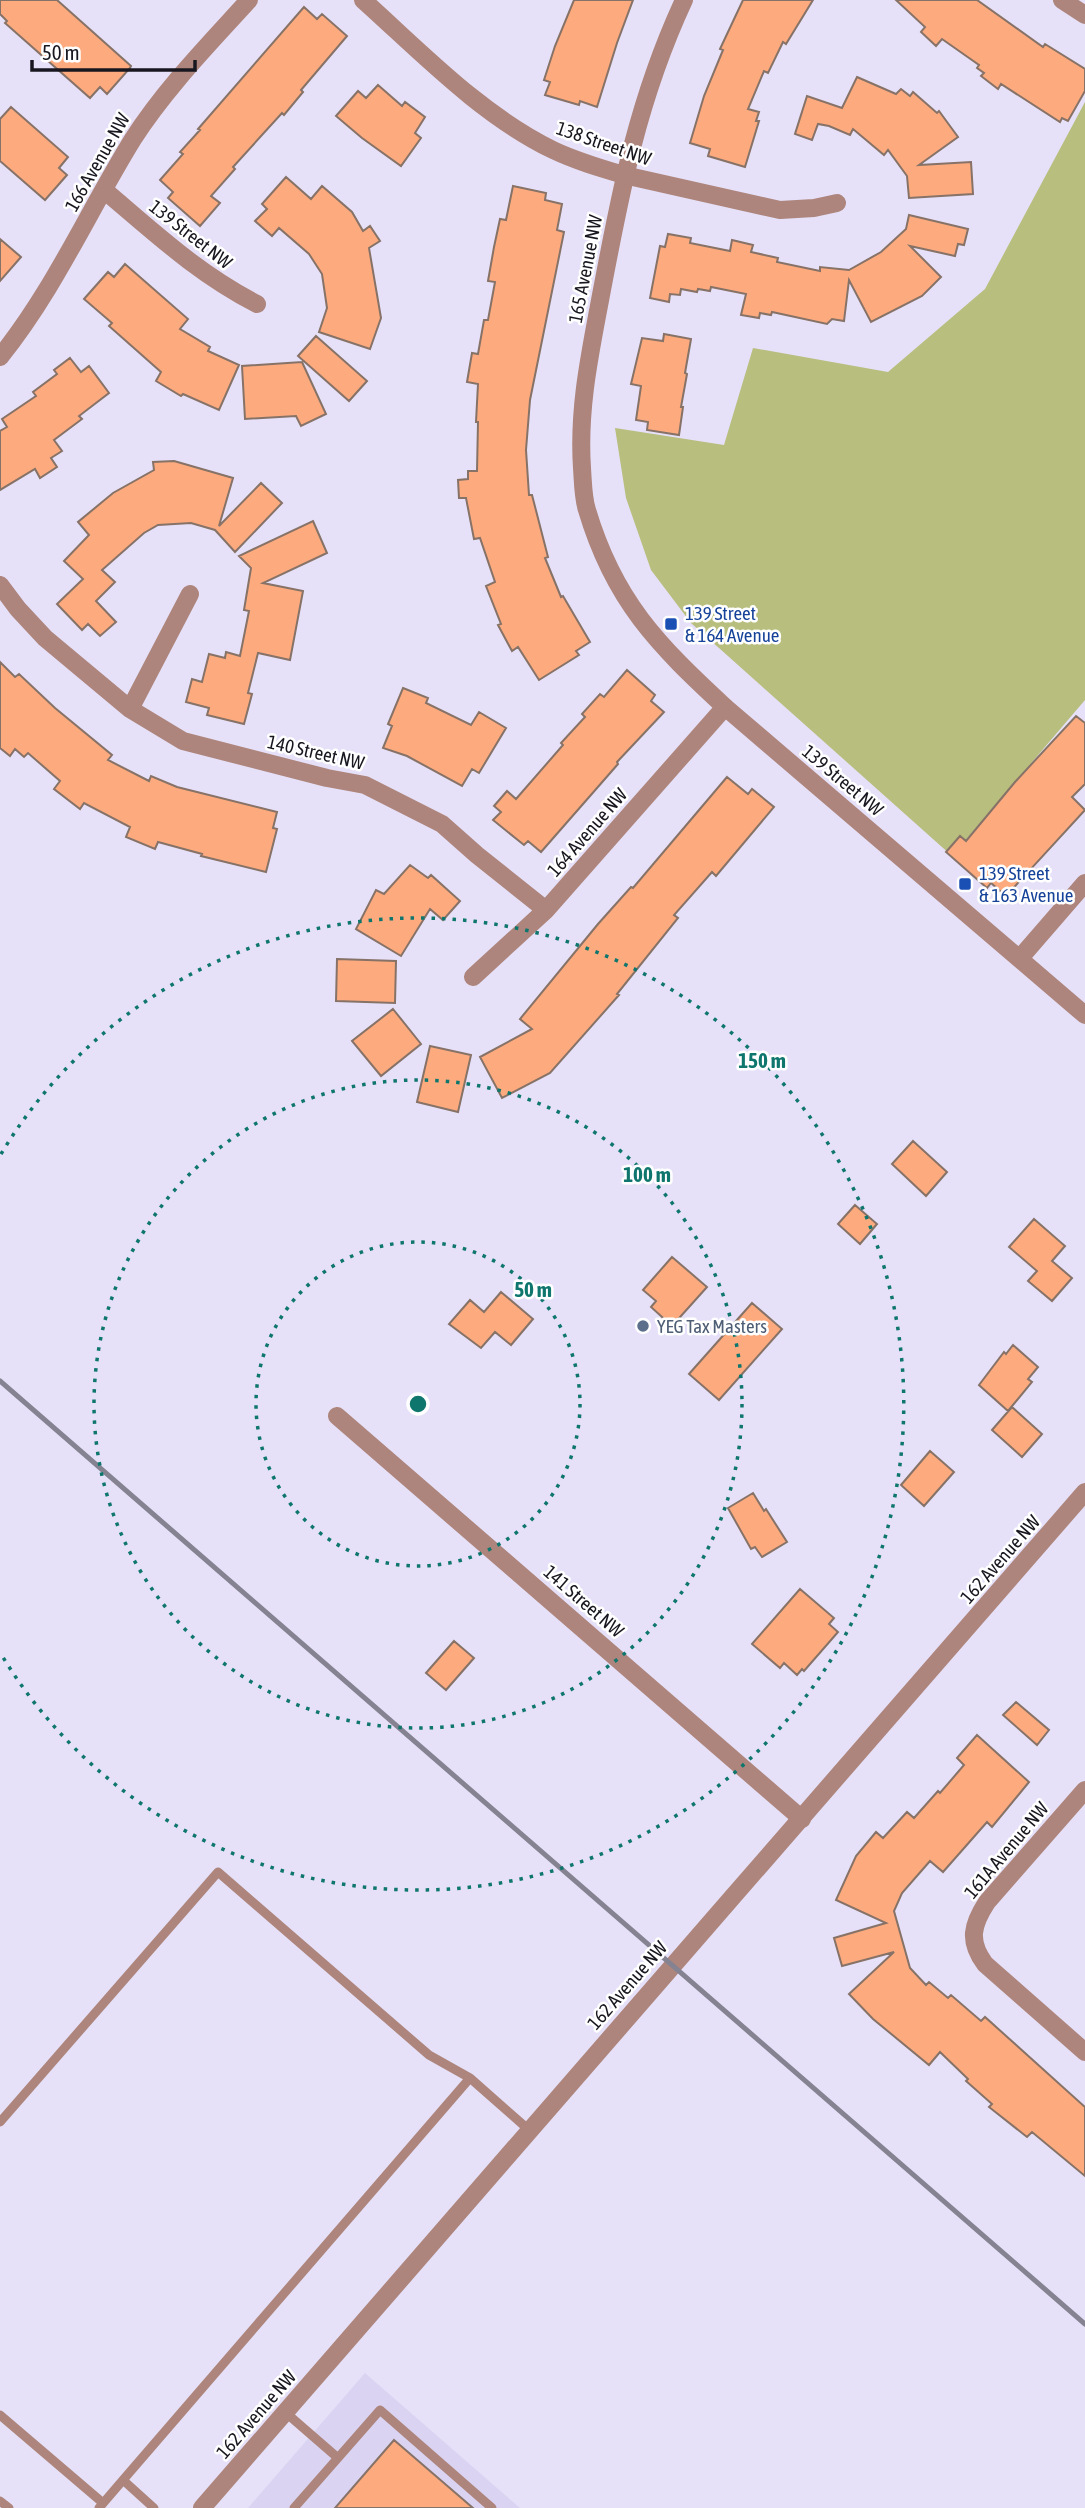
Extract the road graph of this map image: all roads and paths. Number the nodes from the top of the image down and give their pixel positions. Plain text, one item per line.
1 (249, 0) edge
2 (363, 0) edge
3 (684, 0) edge
4 (1062, 0) edge
5 (1085, 15) edge
6 (624, 175) junction
7 (104, 190) junction
8 (837, 203) dead end
9 (257, 304) dead end
10 (0, 357) edge
11 (602, 553) joint
12 (0, 585) edge
13 (190, 594) dead end
14 (725, 707) junction
15 (130, 709) junction
16 (1085, 883) edge
17 (546, 910) junction
18 (1020, 958) junction
19 (473, 978) dead end
20 (1085, 1015) edge
21 (337, 1416) dead end
22 (1085, 1492) edge
23 (1085, 1790) edge
24 (803, 1819) junction
25 (1085, 2052) edge
26 (470, 2078) junction
27 (0, 2122) edge
28 (529, 2130) junction
29 (285, 2412) junction
30 (0, 2414) edge
31 (338, 2458) junction
32 (123, 2480) junction
33 (0, 2501) edge
34 (101, 2505) edge
35 (9, 2508) edge
36 (154, 2508) edge
37 (202, 2508) edge
38 (294, 2508) edge
39 (492, 2508) edge

1 - 7 street, 166 Avenue NW
2 - 6 street, 138 Street NW
3 - 6 street, 165 Avenue NW
4 - 5 street
6 - 8 street, 138 Street NW
6 - 11 street, 165 Avenue NW
7 - 9 street, 139 Street NW
7 - 10 street, 166 Avenue NW
11 - 14 street, 139 Street NW
12 - 15 street, 140 Street NW
13 - 15 street
14 - 17 street, 164 Avenue NW
14 - 18 street, 139 Street NW
15 - 17 street, 140 Street NW
16 - 18 street
17 - 19 street, 164 Avenue NW
18 - 20 street, 139 Street NW
21 - 24 street, 141 Street NW
22 - 24 street, 162 Avenue NW
23 - 25 street, 161A Avenue NW
24 - 28 street, 162 Avenue NW
26 - 27 lane
26 - 28 lane
26 - 32 lane
28 - 29 street, 162 Avenue NW
29 - 31 lane
29 - 37 street, 162 Avenue NW
30 - 34 lane
31 - 38 lane
31 - 39 lane
32 - 34 lane
32 - 36 lane
33 - 35 lane

